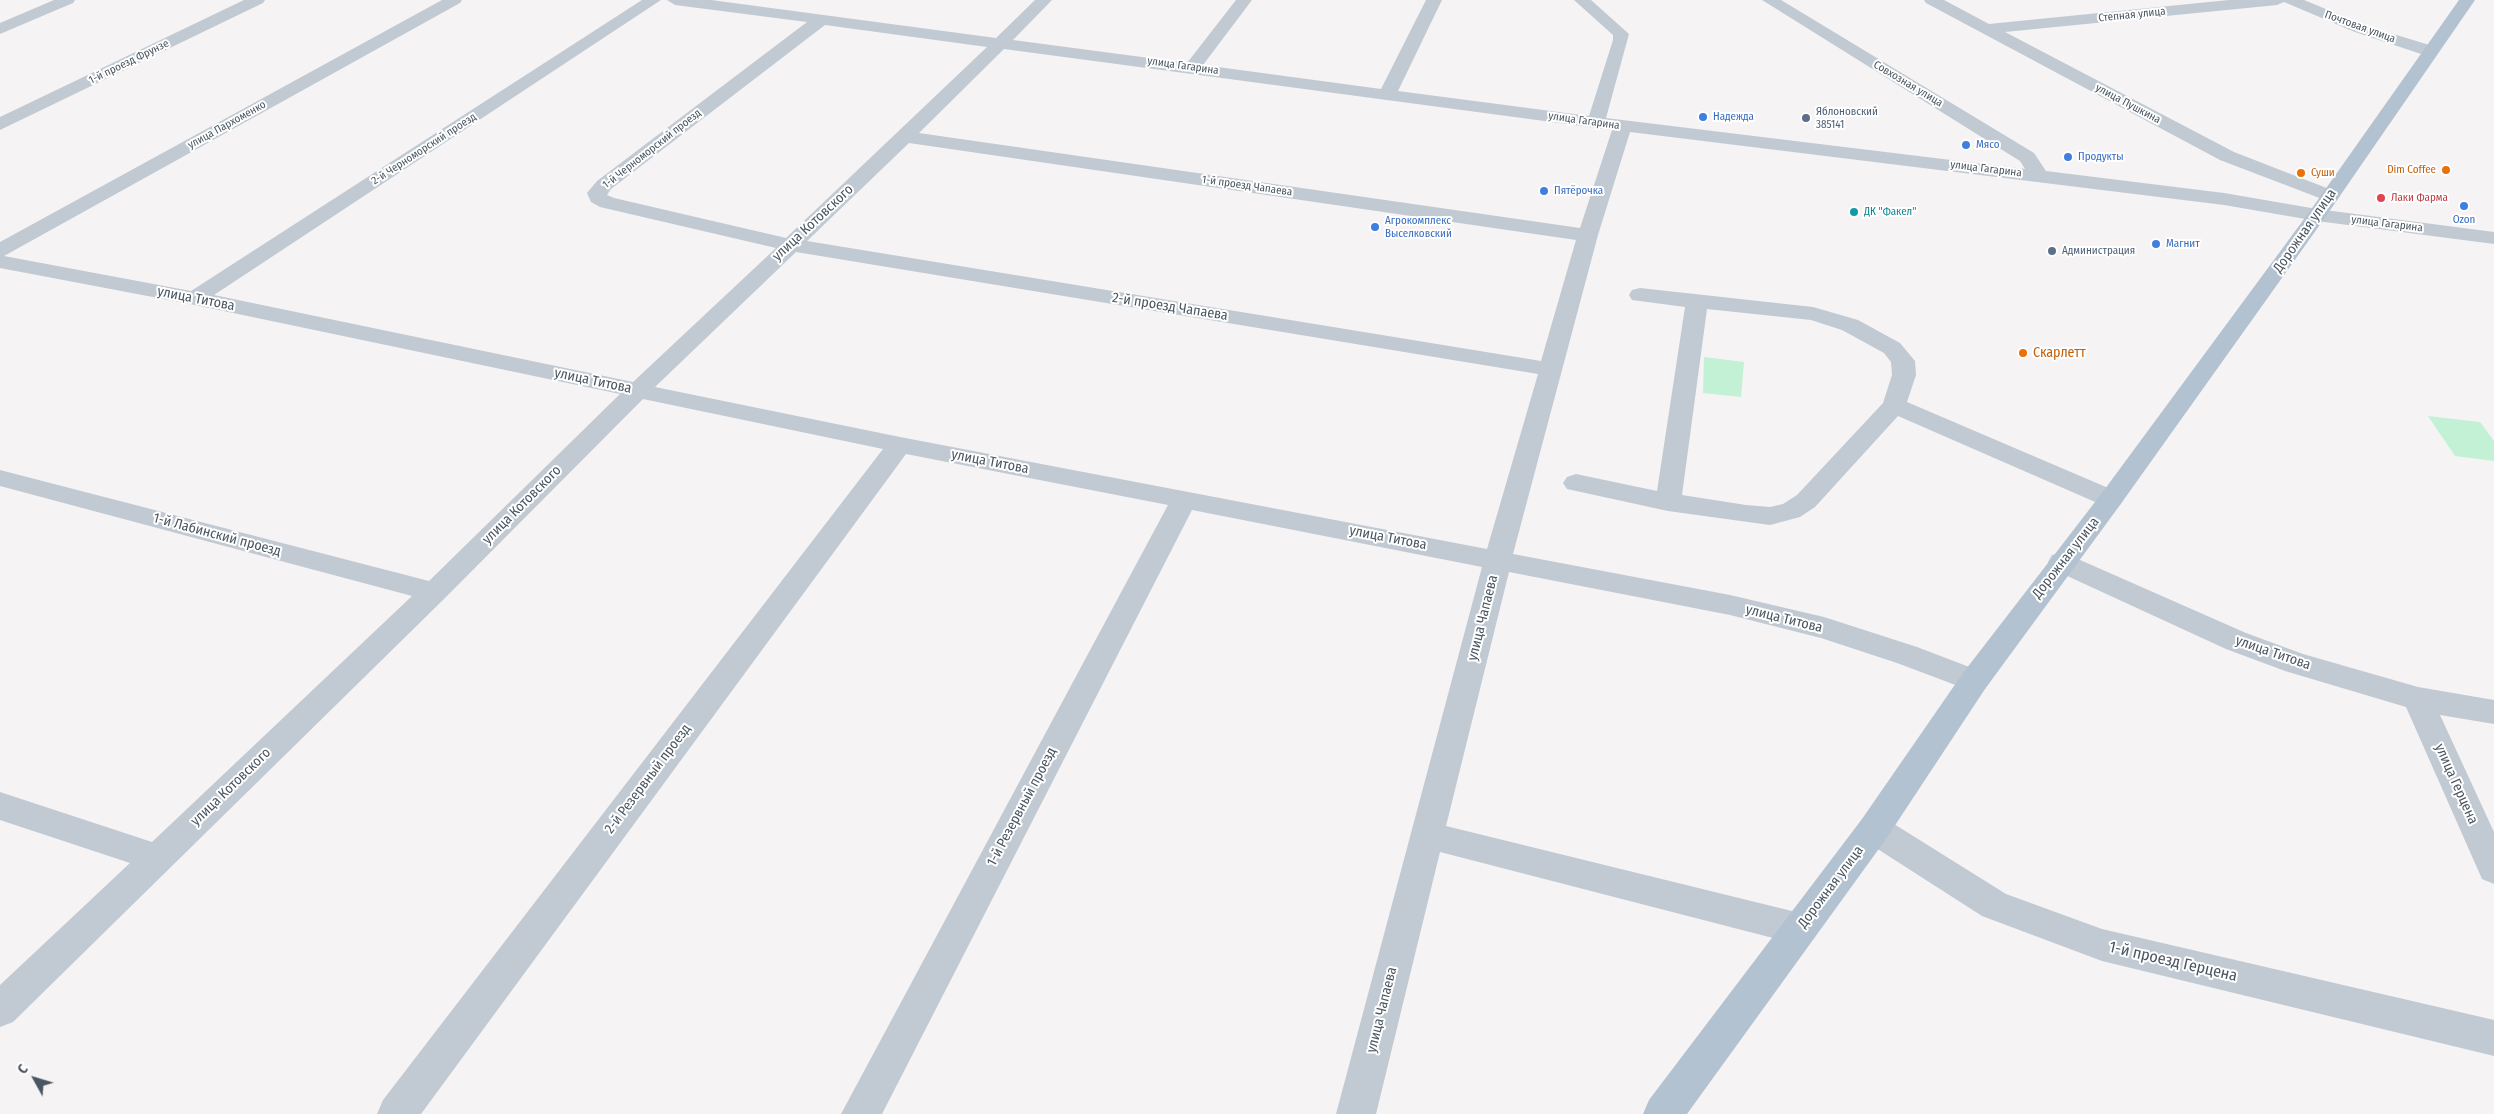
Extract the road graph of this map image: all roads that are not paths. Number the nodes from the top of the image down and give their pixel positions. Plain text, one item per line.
1 (67, 0) edge
2 (257, 0) edge
3 (454, 0) edge
4 (653, 0) edge
5 (675, 0) edge
6 (1044, 0) edge
7 (1244, 0) edge
8 (1434, 0) edge
9 (1582, 0) edge
10 (1770, 0) edge
11 (1932, 0) edge
12 (2277, 0) edge
13 (2290, 0) edge
14 (2467, 0) edge
15 (821, 20) junction
16 (0, 29) edge
17 (1987, 29) junction
18 (1001, 42) junction
19 (2430, 51) junction
20 (1192, 68) junction
21 (1388, 94) junction
22 (1596, 122) junction
23 (0, 124) edge
24 (1623, 126) junction
25 (905, 137) junction
26 (2226, 156) junction
27 (2038, 175) junction
28 (2224, 199) junction
29 (2323, 206) junction
30 (1588, 236) junction
31 (2494, 238) edge
32 (790, 245) junction
33 (0, 251) edge
34 (0, 262) edge
35 (1640, 295) dead end
36 (195, 298) junction
37 (1697, 303) junction
38 (1550, 369) junction
39 (638, 390) junction
40 (1894, 405) junction
41 (900, 445) junction
42 (0, 478) edge
43 (1576, 483) dead end
44 (1184, 500) junction
45 (2111, 500) junction
46 (1668, 502) junction
47 (1498, 559) junction
48 (2062, 562) junction
49 (434, 592) junction
50 (1974, 681) junction
51 (2418, 699) junction
52 (2494, 712) edge
53 (0, 806) edge
54 (1874, 830) junction
55 (1427, 835) junction
56 (158, 858) junction
57 (2494, 869) edge
58 (1800, 929) junction
59 (0, 1010) edge
60 (2494, 1038) edge
61 (397, 1114) edge
62 (860, 1114) edge
63 (1356, 1114) edge
64 (1663, 1114) edge

1 - 16 street
2 - 23 street, 1-й проезд Фрунзе
3 - 33 street, улица Пархоменко
4 - 36 street, 2-й Черноморский проезд
5 - 15 street, улица Гагарина
6 - 18 street, улица Котовского
7 - 20 street
8 - 21 street
9 - 22 street
10 - 27 street, Совхозная улица
11 - 17 street, улица Пушкина
12 - 17 street, Степная улица
13 - 19 street, Почтовая улица
14 - 19 main road, Дорожная улица
15 - 18 street, улица Гагарина
15 - 32 street, 1-й Черноморский проезд
17 - 26 street, улица Пушкина
18 - 20 street, улица Гагарина
18 - 25 street, улица Котовского
19 - 29 main road, Дорожная улица
20 - 21 street, улица Гагарина
21 - 22 street, улица Гагарина
22 - 24 street, улица Гагарина
24 - 27 street, улица Гагарина
24 - 30 street, улица Чапаева
25 - 30 street, 1-й проезд Чапаева
25 - 32 street, улица Котовского
26 - 28 street
26 - 29 street, улица Пушкина
27 - 28 street, улица Гагарина
28 - 29 street, улица Гагарина
29 - 31 street, улица Гагарина
29 - 45 main road, Дорожная улица
30 - 38 street, улица Чапаева
32 - 38 street, 2-й проезд Чапаева
32 - 39 street, улица Котовского
34 - 36 street, улица Титова
35 - 37 street
36 - 39 street, улица Титова
37 - 40 street
37 - 46 street
38 - 47 street, улица Чапаева
39 - 41 street, улица Титова
39 - 49 street, улица Котовского
40 - 45 street
40 - 46 street
41 - 44 street, улица Титова
41 - 61 street, 2-й Резервный проезд
42 - 49 street, 1-й Лабинский проезд
43 - 46 street
44 - 47 street, улица Титова
44 - 62 street, 1-й Резервный проезд
45 - 48 main road, Дорожная улица
47 - 50 street, улица Титова
47 - 55 street, улица Чапаева
48 - 50 main road, Дорожная улица
48 - 51 street, улица Титова
49 - 56 street, улица Котовского
50 - 54 main road, Дорожная улица
51 - 52 street, улица Титова
51 - 57 street, улица Герцена
53 - 56 street
54 - 58 main road, Дорожная улица
54 - 60 street, 1-й проезд Герцена
55 - 58 street
55 - 63 street, улица Чапаева
56 - 59 street, улица Котовского
58 - 64 main road, Дорожная улица

